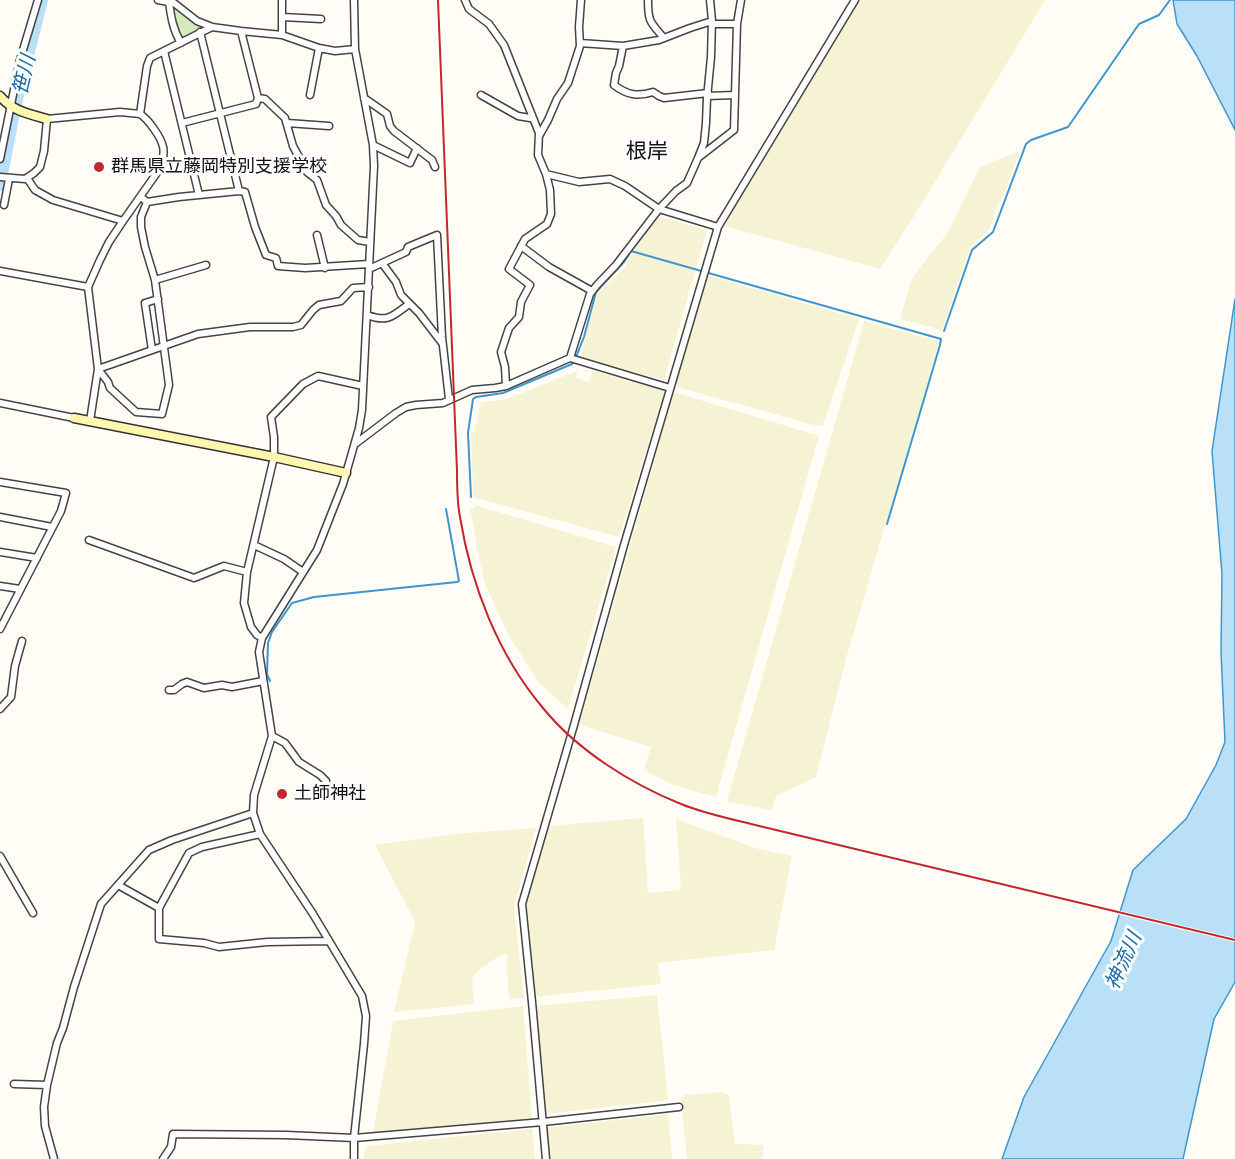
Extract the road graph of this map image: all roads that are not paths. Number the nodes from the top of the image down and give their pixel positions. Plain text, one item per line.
1 (38, 0) edge
2 (158, 0) edge
3 (282, 0) edge
4 (354, 0) edge
5 (465, 0) edge
6 (581, 0) edge
7 (648, 0) edge
8 (710, 0) edge
9 (741, 0) edge
10 (855, 0) edge
11 (169, 2) junction
12 (282, 17) junction
13 (321, 20) dead end
14 (712, 23) junction
15 (736, 24) junction
16 (212, 27) junction
17 (242, 31) junction
18 (200, 32) junction
19 (282, 35) junction
20 (664, 38) junction
21 (181, 43) junction
22 (580, 43) junction
23 (623, 46) junction
24 (319, 48) junction
25 (355, 49) junction
26 (164, 51) junction
27 (708, 94) junction
28 (310, 95) dead end
29 (481, 95) dead end
30 (735, 95) junction
31 (0, 96) edge
32 (258, 98) junction
33 (364, 98) junction
34 (12, 107) junction
35 (140, 114) junction
36 (219, 114) junction
37 (532, 115) junction
38 (47, 119) junction
39 (182, 123) junction
40 (287, 123) junction
41 (329, 126) dead end
42 (539, 136) junction
43 (373, 145) junction
44 (417, 148) junction
45 (698, 158) junction
46 (0, 159) edge
47 (435, 167) dead end
48 (546, 174) junction
49 (0, 177) edge
50 (27, 178) junction
51 (9, 179) junction
52 (239, 191) junction
53 (199, 195) junction
54 (141, 197) junction
55 (147, 202) junction
56 (4, 205) dead end
57 (659, 208) junction
58 (123, 221) junction
59 (718, 227) junction
60 (316, 235) dead end
61 (370, 242) junction
62 (521, 246) junction
63 (382, 263) junction
64 (206, 266) dead end
65 (369, 266) junction
66 (325, 268) junction
67 (0, 271) edge
68 (155, 280) junction
69 (88, 287) junction
70 (369, 287) junction
71 (592, 291) junction
72 (158, 299) junction
73 (409, 304) junction
74 (367, 315) junction
75 (442, 343) junction
76 (164, 346) junction
77 (152, 350) junction
78 (570, 358) junction
79 (98, 369) junction
80 (363, 386) junction
81 (506, 386) junction
82 (670, 388) junction
83 (449, 399) junction
84 (0, 404) edge
85 (74, 418) joint
86 (90, 421) junction
87 (355, 445) junction
88 (274, 457) junction
89 (346, 473) junction
90 (0, 482) edge
91 (0, 517) edge
92 (52, 527) junction
93 (89, 540) dead end
94 (254, 545) junction
95 (0, 552) edge
96 (37, 558) junction
97 (247, 572) junction
98 (303, 572) junction
99 (0, 586) edge
100 (20, 589) junction
101 (0, 629) edge
102 (262, 638) junction
103 (22, 641) dead end
104 (263, 681) junction
105 (169, 690) dead end
106 (0, 709) edge
107 (272, 736) junction
108 (326, 781) dead end
109 (253, 813) junction
110 (260, 834) junction
111 (0, 856) edge
112 (118, 885) junction
113 (159, 908) junction
114 (33, 913) dead end
115 (328, 941) junction
116 (14, 1084) dead end
117 (47, 1085) junction
118 (679, 1107) dead end
119 (543, 1122) junction
120 (354, 1138) junction
121 (54, 1159) edge
122 (163, 1159) edge
123 (354, 1159) edge
124 (546, 1159) edge

1 - 34 street
2 - 11 street
3 - 12 street
4 - 25 street
5 - 37 street
6 - 22 street
7 - 20 street
8 - 14 street
9 - 15 street
10 - 59 street
11 - 16 street
11 - 21 street
12 - 13 street
12 - 19 street
14 - 15 street
14 - 20 street
14 - 27 street
15 - 30 street
16 - 17 street
16 - 18 street
17 - 19 street
17 - 32 street
18 - 21 street
18 - 36 street
19 - 24 street
20 - 23 street
21 - 26 street
22 - 23 street
22 - 42 street
23 - 27 street
24 - 25 street
24 - 28 street
25 - 33 street
26 - 35 street
26 - 39 street
27 - 30 street
27 - 45 street
29 - 37 street
30 - 45 street
31 - 34 street
32 - 36 street
32 - 40 street
33 - 43 street
33 - 44 street
34 - 38 street
34 - 46 street
35 - 38 street
35 - 54 street
36 - 39 street
36 - 52 street
37 - 42 street
38 - 50 street
39 - 53 street
40 - 41 street
40 - 61 street
42 - 48 street
43 - 44 street
43 - 61 street
44 - 47 street
45 - 57 street
48 - 57 street
48 - 62 street
49 - 51 street
50 - 51 street
50 - 58 street
51 - 56 street
52 - 53 street
52 - 66 street
53 - 55 street
54 - 55 street
54 - 58 street
55 - 68 street
57 - 59 street
57 - 71 street
58 - 69 street
59 - 82 street
60 - 66 street
61 - 65 street
62 - 71 street
62 - 81 street
63 - 65 street
63 - 73 street
63 - 75 street
64 - 68 street
65 - 66 street
65 - 70 street
67 - 69 street
68 - 72 street
69 - 79 street
70 - 74 street
70 - 76 street
71 - 78 street
72 - 76 street
72 - 77 street
73 - 74 street
73 - 75 street
74 - 80 street
75 - 83 street
76 - 77 street
76 - 79 street
77 - 79 street
78 - 81 street
78 - 82 street
79 - 86 street
80 - 87 street
80 - 88 street
81 - 83 street
82 - 119 street
83 - 87 street
84 - 85 street
85 - 86 street
86 - 88 street
87 - 89 street
88 - 89 street
88 - 94 street
89 - 98 street
90 - 92 street
91 - 92 street
92 - 96 street
93 - 97 street
94 - 97 street
94 - 98 street
95 - 96 street
96 - 100 street
97 - 102 street
98 - 102 street
99 - 100 street
100 - 101 street
102 - 104 street
103 - 106 street
104 - 105 street
104 - 107 street
107 - 108 street
107 - 109 street
109 - 110 street
109 - 112 street
110 - 113 street
110 - 115 street
111 - 114 street
112 - 113 street
112 - 117 street
113 - 115 street
115 - 120 street
116 - 117 street
117 - 121 street
118 - 119 street
119 - 120 street
119 - 124 street
120 - 122 street
120 - 123 street

